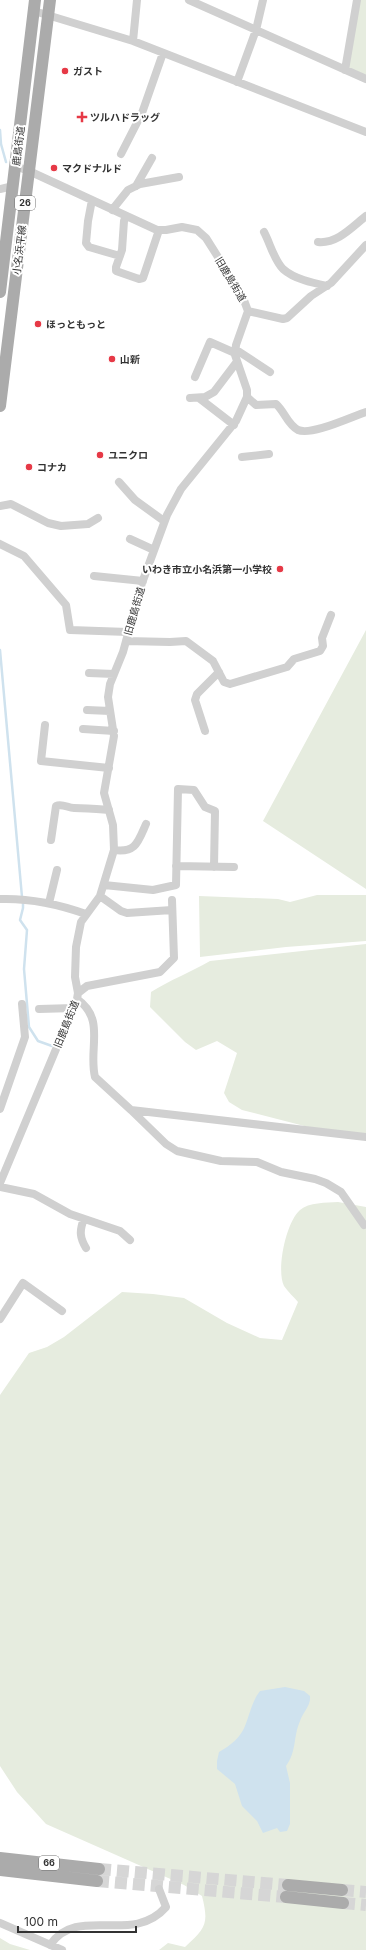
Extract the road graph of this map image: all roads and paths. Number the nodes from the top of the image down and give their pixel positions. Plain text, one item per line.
1 (50, 0) edge
2 (137, 0) edge
3 (189, 0) edge
4 (263, 0) edge
5 (356, 0) edge
6 (35, 6) edge
7 (47, 16) junction
8 (256, 30) junction
9 (133, 41) junction
10 (163, 53) junction
11 (345, 70) junction
12 (366, 79) edge
13 (237, 82) junction
14 (366, 132) edge
15 (121, 154) dead end
16 (152, 158) dead end
17 (15, 166) junction
18 (29, 171) junction
19 (178, 178) dead end
20 (13, 186) junction
21 (136, 186) junction
22 (0, 189) edge
23 (92, 200) junction
24 (112, 210) junction
25 (126, 216) junction
26 (366, 216) edge
27 (159, 230) junction
28 (264, 232) dead end
29 (318, 242) dead end
30 (366, 245) edge
31 (120, 256) junction
32 (327, 286) junction
33 (0, 292) edge
34 (248, 310) junction
35 (235, 351) junction
36 (236, 363) junction
37 (270, 372) dead end
38 (195, 377) dead end
39 (247, 396) junction
40 (190, 398) dead end
41 (199, 398) junction
42 (0, 406) edge
43 (366, 412) edge
44 (234, 425) junction
45 (269, 454) dead end
46 (242, 457) dead end
47 (120, 482) dead end
48 (0, 506) edge
49 (98, 518) dead end
50 (164, 521) junction
51 (130, 538) dead end
52 (0, 544) edge
53 (154, 550) junction
54 (94, 576) dead end
55 (143, 581) junction
56 (332, 614) dead end
57 (128, 632) junction
58 (126, 640) junction
59 (219, 672) junction
60 (89, 673) dead end
61 (114, 674) junction
62 (87, 710) dead end
63 (110, 711) junction
64 (44, 725) dead end
65 (83, 729) dead end
66 (114, 730) junction
67 (205, 731) dead end
68 (109, 768) junction
69 (109, 810) junction
70 (146, 824) dead end
71 (51, 840) dead end
72 (114, 850) junction
73 (176, 866) junction
74 (214, 867) junction
75 (234, 868) dead end
76 (57, 870) dead end
77 (104, 885) junction
78 (100, 896) junction
79 (0, 899) edge
80 (172, 900) dead end
81 (49, 903) junction
82 (172, 910) junction
83 (86, 914) junction
84 (78, 996) junction
85 (22, 1004) dead end
86 (74, 1008) junction
87 (39, 1009) dead end
88 (0, 1109) edge
89 (131, 1110) junction
90 (366, 1137) edge
91 (0, 1183) edge
92 (0, 1187) edge
93 (84, 1219) junction
94 (364, 1225) dead end
95 (130, 1240) dead end
96 (86, 1248) dead end
97 (62, 1311) dead end
98 (0, 1319) edge
99 (0, 1858) edge
100 (99, 1869) tunnel mouth
101 (0, 1870) edge
102 (97, 1881) tunnel mouth
103 (288, 1884) tunnel mouth
104 (159, 1889) dead end
105 (342, 1890) tunnel mouth
106 (286, 1897) tunnel mouth
107 (343, 1903) tunnel mouth
108 (0, 1923) edge
109 (50, 1945) junction
110 (62, 1950) edge

1 - 7 main road, 小名浜平線 / 26
2 - 9 street
3 - 8 street
4 - 8 street
5 - 11 street
6 - 7 street
6 - 17 main road, 鹿島街道 / 26
7 - 9 street
7 - 18 main road, 小名浜平線 / 26
8 - 11 street
8 - 13 street
9 - 10 street
10 - 13 street
10 - 15 street
11 - 12 street
13 - 14 street
16 - 21 street
17 - 18 street
17 - 20 main road, 鹿島街道 / 26
18 - 23 street
18 - 42 main road, 小名浜平線 / 26
19 - 21 street
20 - 22 street
20 - 33 main road, 鹿島街道 / 26
21 - 24 street
23 - 24 street
23 - 31 street
24 - 25 street
25 - 27 street
25 - 31 street
26 - 29 street
27 - 31 street
27 - 34 street, 旧鹿島街道
28 - 32 street
30 - 32 street
32 - 34 street
34 - 35 street, 旧鹿島街道
35 - 36 street, 旧鹿島街道
35 - 37 street
35 - 38 street
36 - 39 street, 旧鹿島街道
36 - 41 street
39 - 43 street
39 - 44 street, 旧鹿島街道
40 - 41 street
41 - 44 street
44 - 50 street, 旧鹿島街道
45 - 46 street
47 - 50 street
48 - 49 street
50 - 53 street, 旧鹿島街道
51 - 53 street
52 - 57 street
53 - 55 street, 旧鹿島街道
54 - 55 street
55 - 57 street, 旧鹿島街道
56 - 59 street
57 - 58 street, 旧鹿島街道
58 - 59 street
58 - 61 street, 旧鹿島街道
59 - 67 street
60 - 61 street
61 - 63 street, 旧鹿島街道
62 - 63 street
63 - 66 street, 旧鹿島街道
64 - 68 street
65 - 66 street
66 - 68 street, 旧鹿島街道
68 - 69 street, 旧鹿島街道
69 - 71 street
69 - 72 street, 旧鹿島街道
70 - 72 street
72 - 77 street, 旧鹿島街道
73 - 74 street
73 - 74 street
73 - 77 street
74 - 75 street
76 - 81 street
77 - 78 street, 旧鹿島街道
78 - 82 street
78 - 83 street, 旧鹿島街道
79 - 81 street
80 - 82 street
81 - 83 street
82 - 84 street
83 - 84 street, 旧鹿島街道
84 - 86 street, 旧鹿島街道
84 - 89 street
85 - 88 street
86 - 87 street
86 - 91 street, 旧鹿島街道
89 - 90 street
89 - 94 street
92 - 93 street
93 - 95 street
93 - 96 street
97 - 98 street
99 - 100 main road, 66
101 - 102 main road, 66
103 - 105 main road
104 - 109 street
106 - 107 main road
108 - 109 street
109 - 110 street

